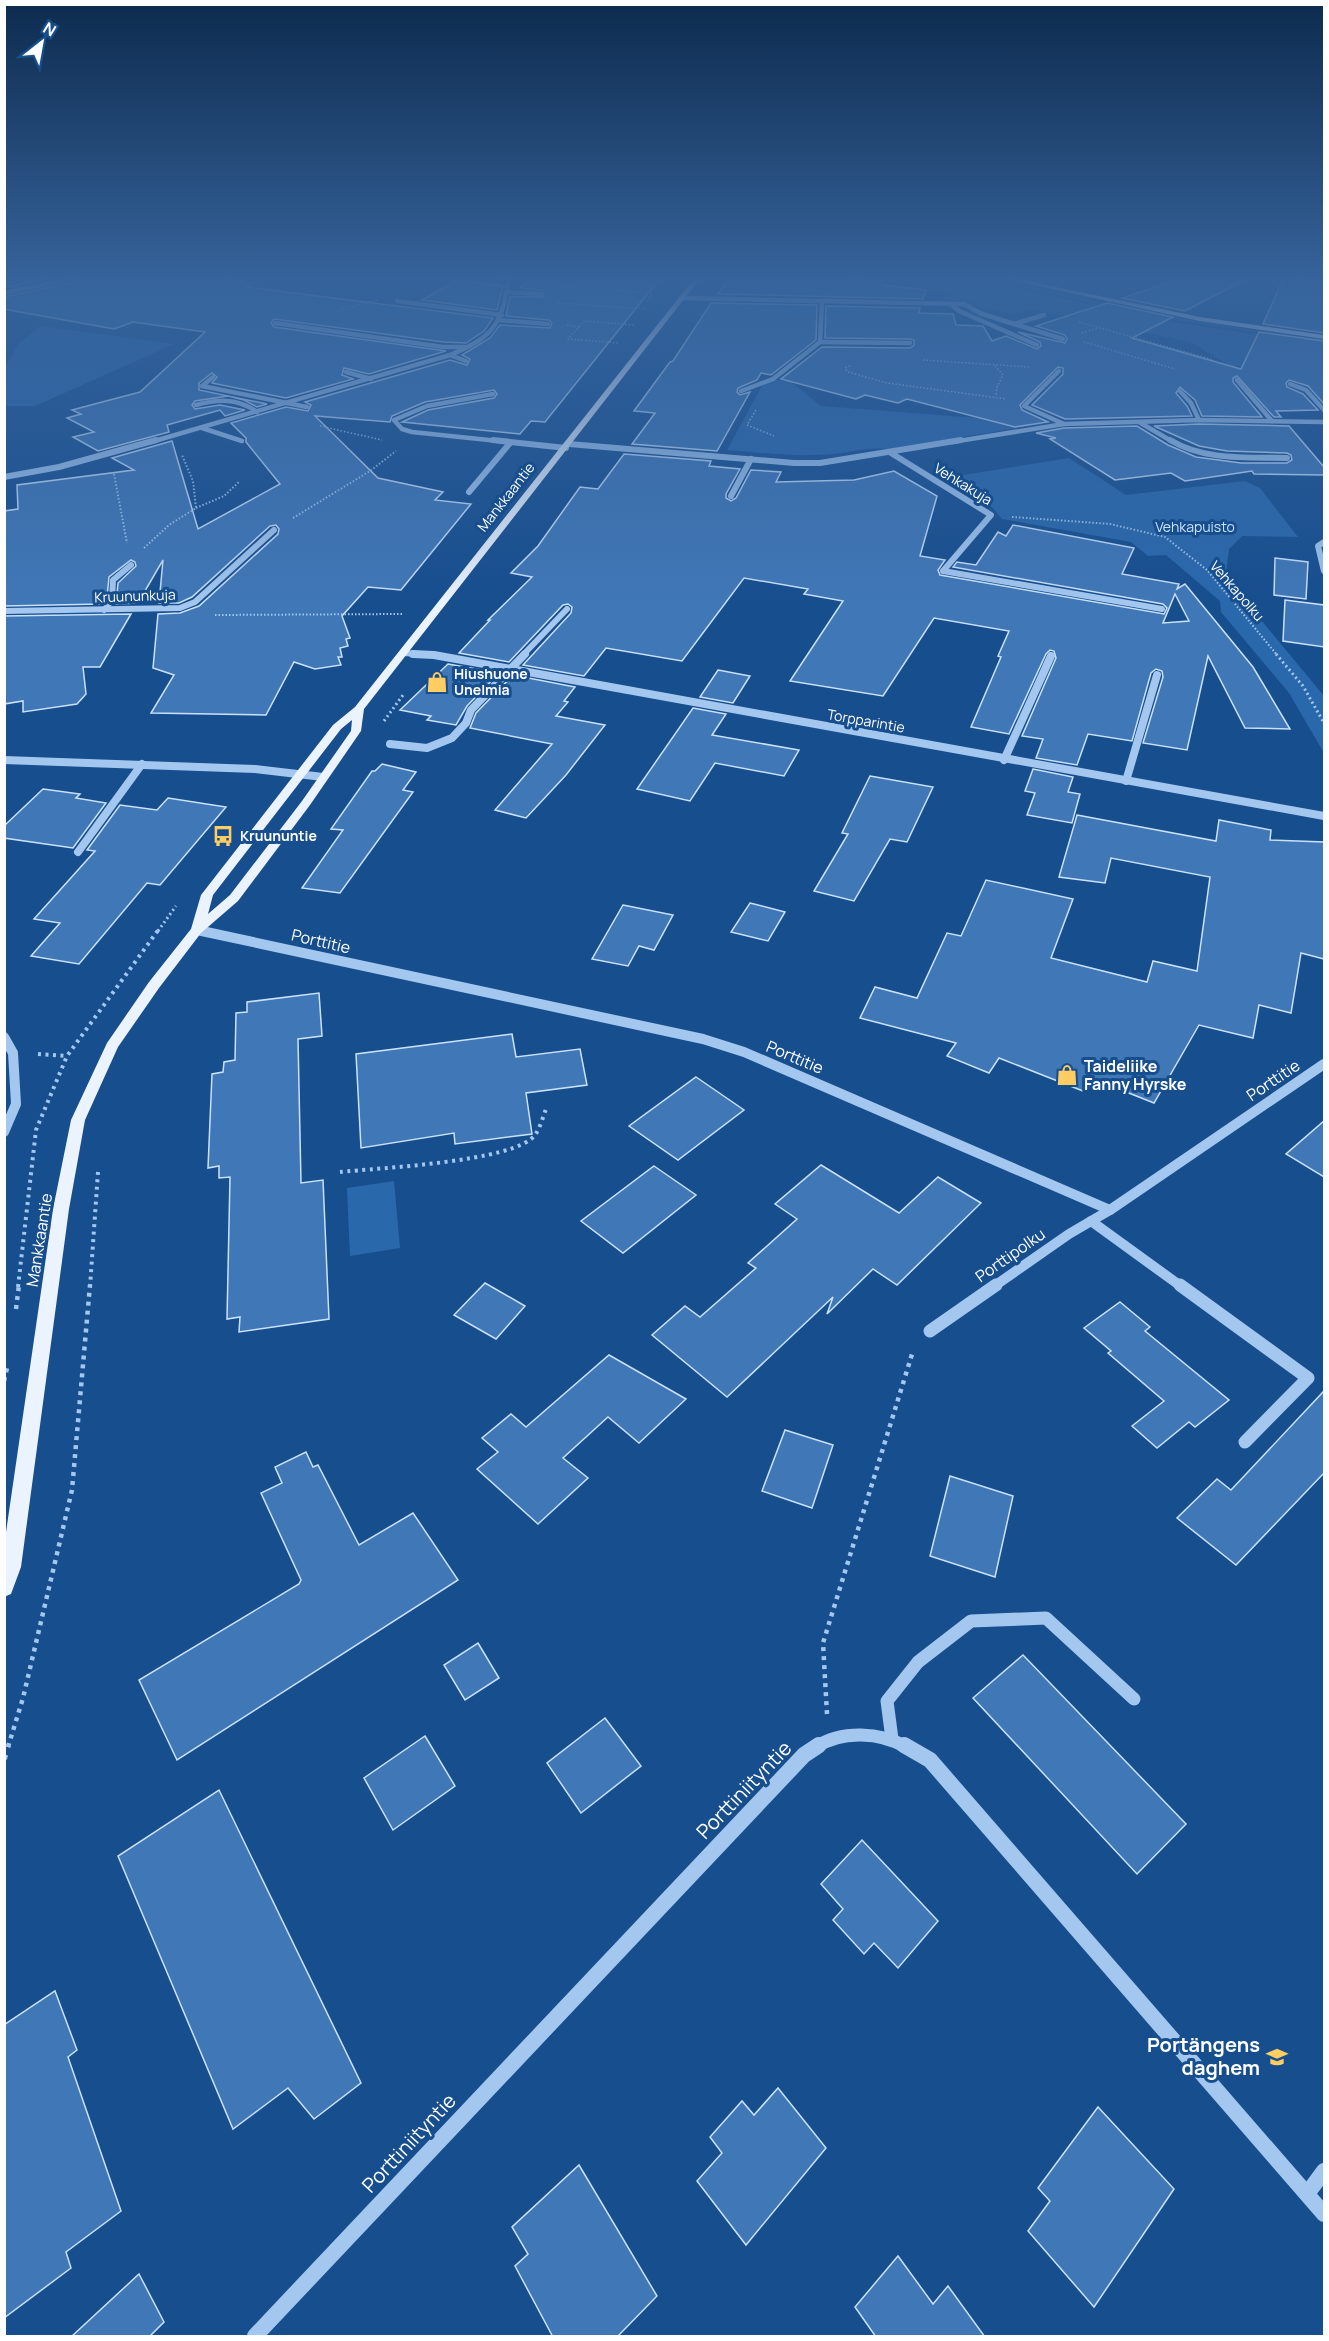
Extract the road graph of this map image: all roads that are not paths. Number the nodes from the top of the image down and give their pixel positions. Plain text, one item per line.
1 (203, 385) edge
2 (350, 385) edge
3 (614, 385) edge
4 (758, 385) edge
5 (1045, 385) edge
6 (1241, 385) edge
7 (1293, 385) edge
8 (741, 391) dead end
9 (1180, 392) dead end
10 (493, 394) dead end
11 (290, 402) junction
12 (196, 405) dead end
13 (307, 408) dead end
14 (1324, 410) edge
15 (257, 412) junction
16 (1199, 420) junction
17 (1272, 421) junction
18 (1139, 422) junction
19 (1324, 422) edge
20 (1064, 424) junction
21 (202, 428) junction
22 (242, 441) dead end
23 (510, 443) junction
24 (568, 446) junction
25 (891, 453) junction
26 (1287, 458) dead end
27 (751, 459) junction
28 (5, 475) edge
29 (469, 492) dead end
30 (731, 496) dead end
31 (274, 530) road end
32 (1324, 542) edge
33 (131, 565) road end
34 (1324, 571) edge
35 (567, 609) dead end
36 (1162, 609) dead end
37 (104, 610) junction
38 (4, 611) edge
39 (403, 653) junction
40 (1051, 656) dead end
41 (509, 669) junction
42 (1157, 675) dead end
43 (359, 709) junction
44 (390, 744) dead end
45 (4, 760) edge
46 (1004, 760) junction
47 (142, 764) junction
48 (299, 774) junction
49 (323, 777) junction
50 (1126, 782) junction
51 (1324, 816) edge
52 (78, 852) dead end
53 (197, 930) junction
54 (4, 1037) edge
55 (1324, 1064) edge
56 (5, 1129) edge
57 (1110, 1210) junction
58 (1091, 1221) junction
59 (930, 1331) road end
60 (1245, 1442) dead end
61 (4, 1588) edge
62 (1134, 1699) dead end
63 (892, 1740) junction
64 (1324, 2171) edge
65 (1307, 2194) junction
66 (1324, 2214) edge
67 (255, 2337) edge

1 - 11 street
2 - 11 street
3 - 24 main road, Mankkaantie
4 - 8 street
5 - 20 street
6 - 17 street
7 - 14 street
9 - 16 street
10 - 23 street
11 - 13 street
11 - 15 street
12 - 15 street
15 - 21 street
16 - 17 street
16 - 18 street
17 - 19 street
18 - 20 street
18 - 26 street
20 - 25 street
21 - 22 street
21 - 28 street
23 - 24 street
23 - 29 street
24 - 27 street
24 - 39 main road, Mankkaantie
25 - 27 street
25 - 36 street, Vehkakuja
27 - 30 street
31 - 37 street, Kruununkuja
32 - 34 street
33 - 37 street
35 - 41 street
37 - 38 street, Kruununkuja
39 - 41 street, Torpparintie
39 - 43 main road, Mankkaantie
40 - 46 street
41 - 44 street
41 - 46 street, Torpparintie
42 - 50 street
43 - 48 main road, Mankkaantie
43 - 49 main road, Mankkaantie
45 - 47 street
46 - 50 street, Torpparintie
47 - 48 street
47 - 52 street
48 - 49 street
48 - 53 main road, Mankkaantie
49 - 53 main road, Mankkaantie
50 - 51 street, Torpparintie
53 - 57 street, Porttitie
53 - 61 main road, Mankkaantie
54 - 56 street
55 - 57 street, Porttitie
57 - 58 street, Porttipolku
58 - 59 street, Porttipolku
58 - 60 street
62 - 63 street
63 - 65 street, Porttiniityntie
63 - 67 street, Porttiniityntie
64 - 65 street
65 - 66 street, Porttiniityntie

